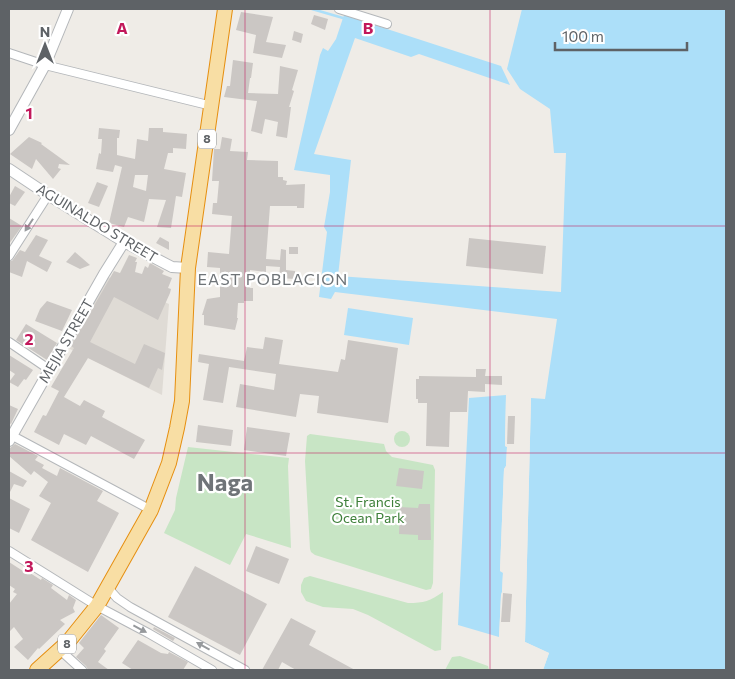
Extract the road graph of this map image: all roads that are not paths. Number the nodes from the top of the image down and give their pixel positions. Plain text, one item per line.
1 (68, 9) edge
2 (225, 9) edge
3 (339, 9) edge
4 (387, 24) dead end
5 (9, 53) edge
6 (45, 65) junction
7 (212, 106) junction
8 (9, 130) edge
9 (9, 169) edge
10 (48, 195) junction
11 (124, 242) junction
12 (9, 256) edge
13 (188, 268) junction
14 (9, 342) edge
15 (50, 370) junction
16 (10, 437) edge
17 (151, 510) junction
18 (9, 551) edge
19 (108, 588) junction
20 (97, 606) junction
21 (60, 650) junction
22 (37, 670) edge
23 (82, 670) edge
24 (212, 670) edge
25 (245, 670) edge

1 - 6 street
2 - 7 highway, 8
3 - 4 street
5 - 6 street
6 - 7 street
6 - 8 street
7 - 13 highway, 8
9 - 10 street, AGUINALDO STREET
10 - 11 street, AGUINALDO STREET
10 -> 12 street
11 - 13 street, AGUINALDO STREET
11 - 15 street, MEJIA STREET
13 - 17 highway, 8
14 - 15 street
15 - 16 street, MEJIA STREET
16 - 17 street
17 - 19 highway, 8
18 - 20 street
19 - 20 highway, 8
25 -> 19 street
20 - 21 highway, 8
20 -> 24 street
21 - 22 highway, 8
21 - 23 street

